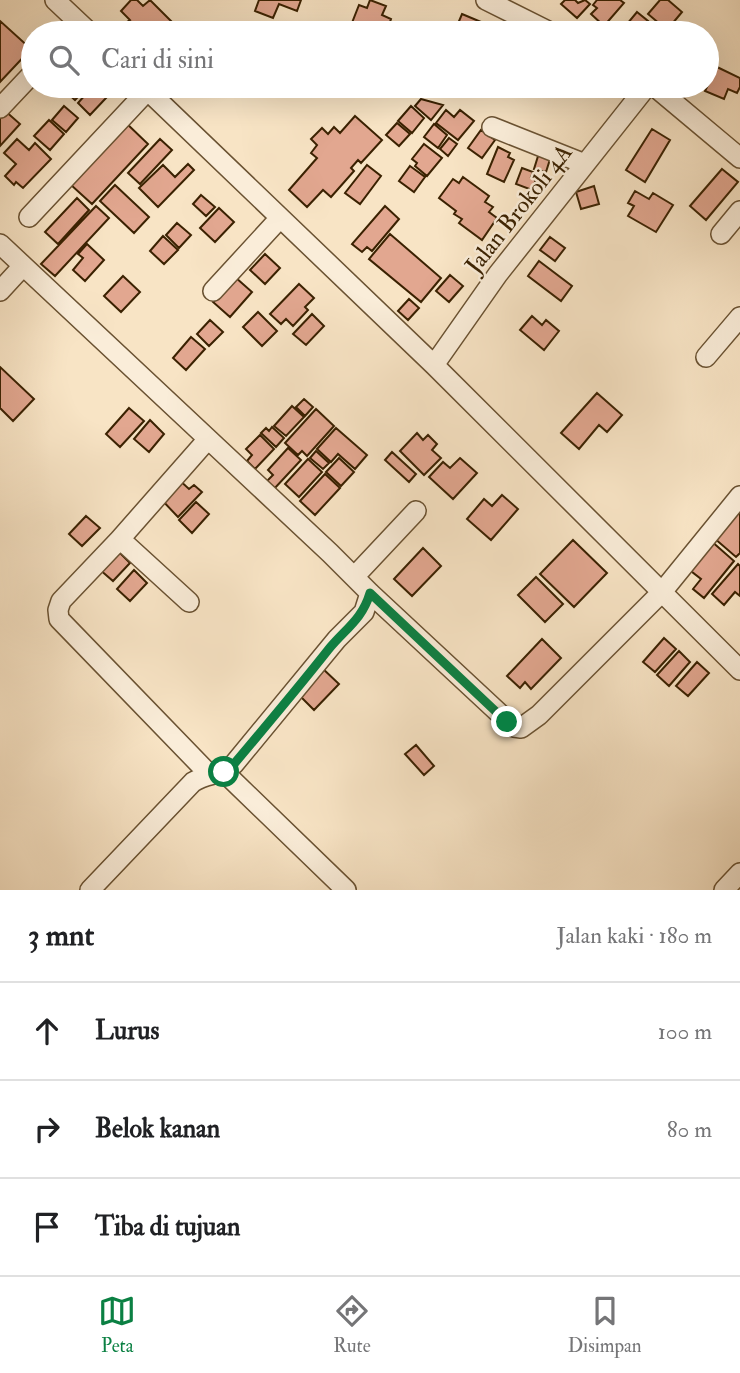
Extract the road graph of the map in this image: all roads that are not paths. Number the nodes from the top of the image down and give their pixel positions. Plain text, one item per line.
1 (55, 0) edge
2 (486, 0) edge
3 (72, 21) edge
4 (528, 21) edge
5 (21, 86) edge
6 (136, 98) edge
7 (155, 98) edge
8 (637, 98) edge
9 (668, 98) edge
10 (0, 108) edge
11 (492, 127) dead end
12 (740, 158) edge
13 (584, 163) junction
14 (740, 211) edge
15 (274, 213) junction
16 (29, 217) dead end
17 (721, 234) dead end
18 (0, 244) edge
19 (23, 266) junction
20 (0, 291) edge
21 (214, 291) dead end
22 (740, 317) edge
23 (706, 357) dead end
24 (434, 365) junction
25 (208, 439) junction
26 (740, 496) edge
27 (416, 511) dead end
28 (120, 539) junction
29 (354, 577) junction
30 (662, 592) junction
31 (370, 593) junction
32 (189, 602) dead end
33 (740, 670) edge
34 (216, 773) junction
35 (740, 873) edge
36 (90, 890) edge
37 (346, 890) edge
38 (724, 890) edge

1 - 3 street
2 - 4 street
5 - 10 street
6 - 16 street
7 - 15 street
8 - 13 street, Jalan Brokoli 4A
9 - 12 street
11 - 13 street
13 - 24 street, Jalan Brokoli 4A
14 - 17 street
15 - 21 street
15 - 24 street
18 - 19 street
19 - 20 street
19 - 25 street
22 - 23 street
24 - 30 street
25 - 28 street
25 - 29 street
26 - 30 street
27 - 29 street
28 - 32 street
28 - 34 street
29 - 31 street
30 - 31 street
30 - 33 street
31 - 34 street
34 - 36 street
34 - 37 street
35 - 38 street

